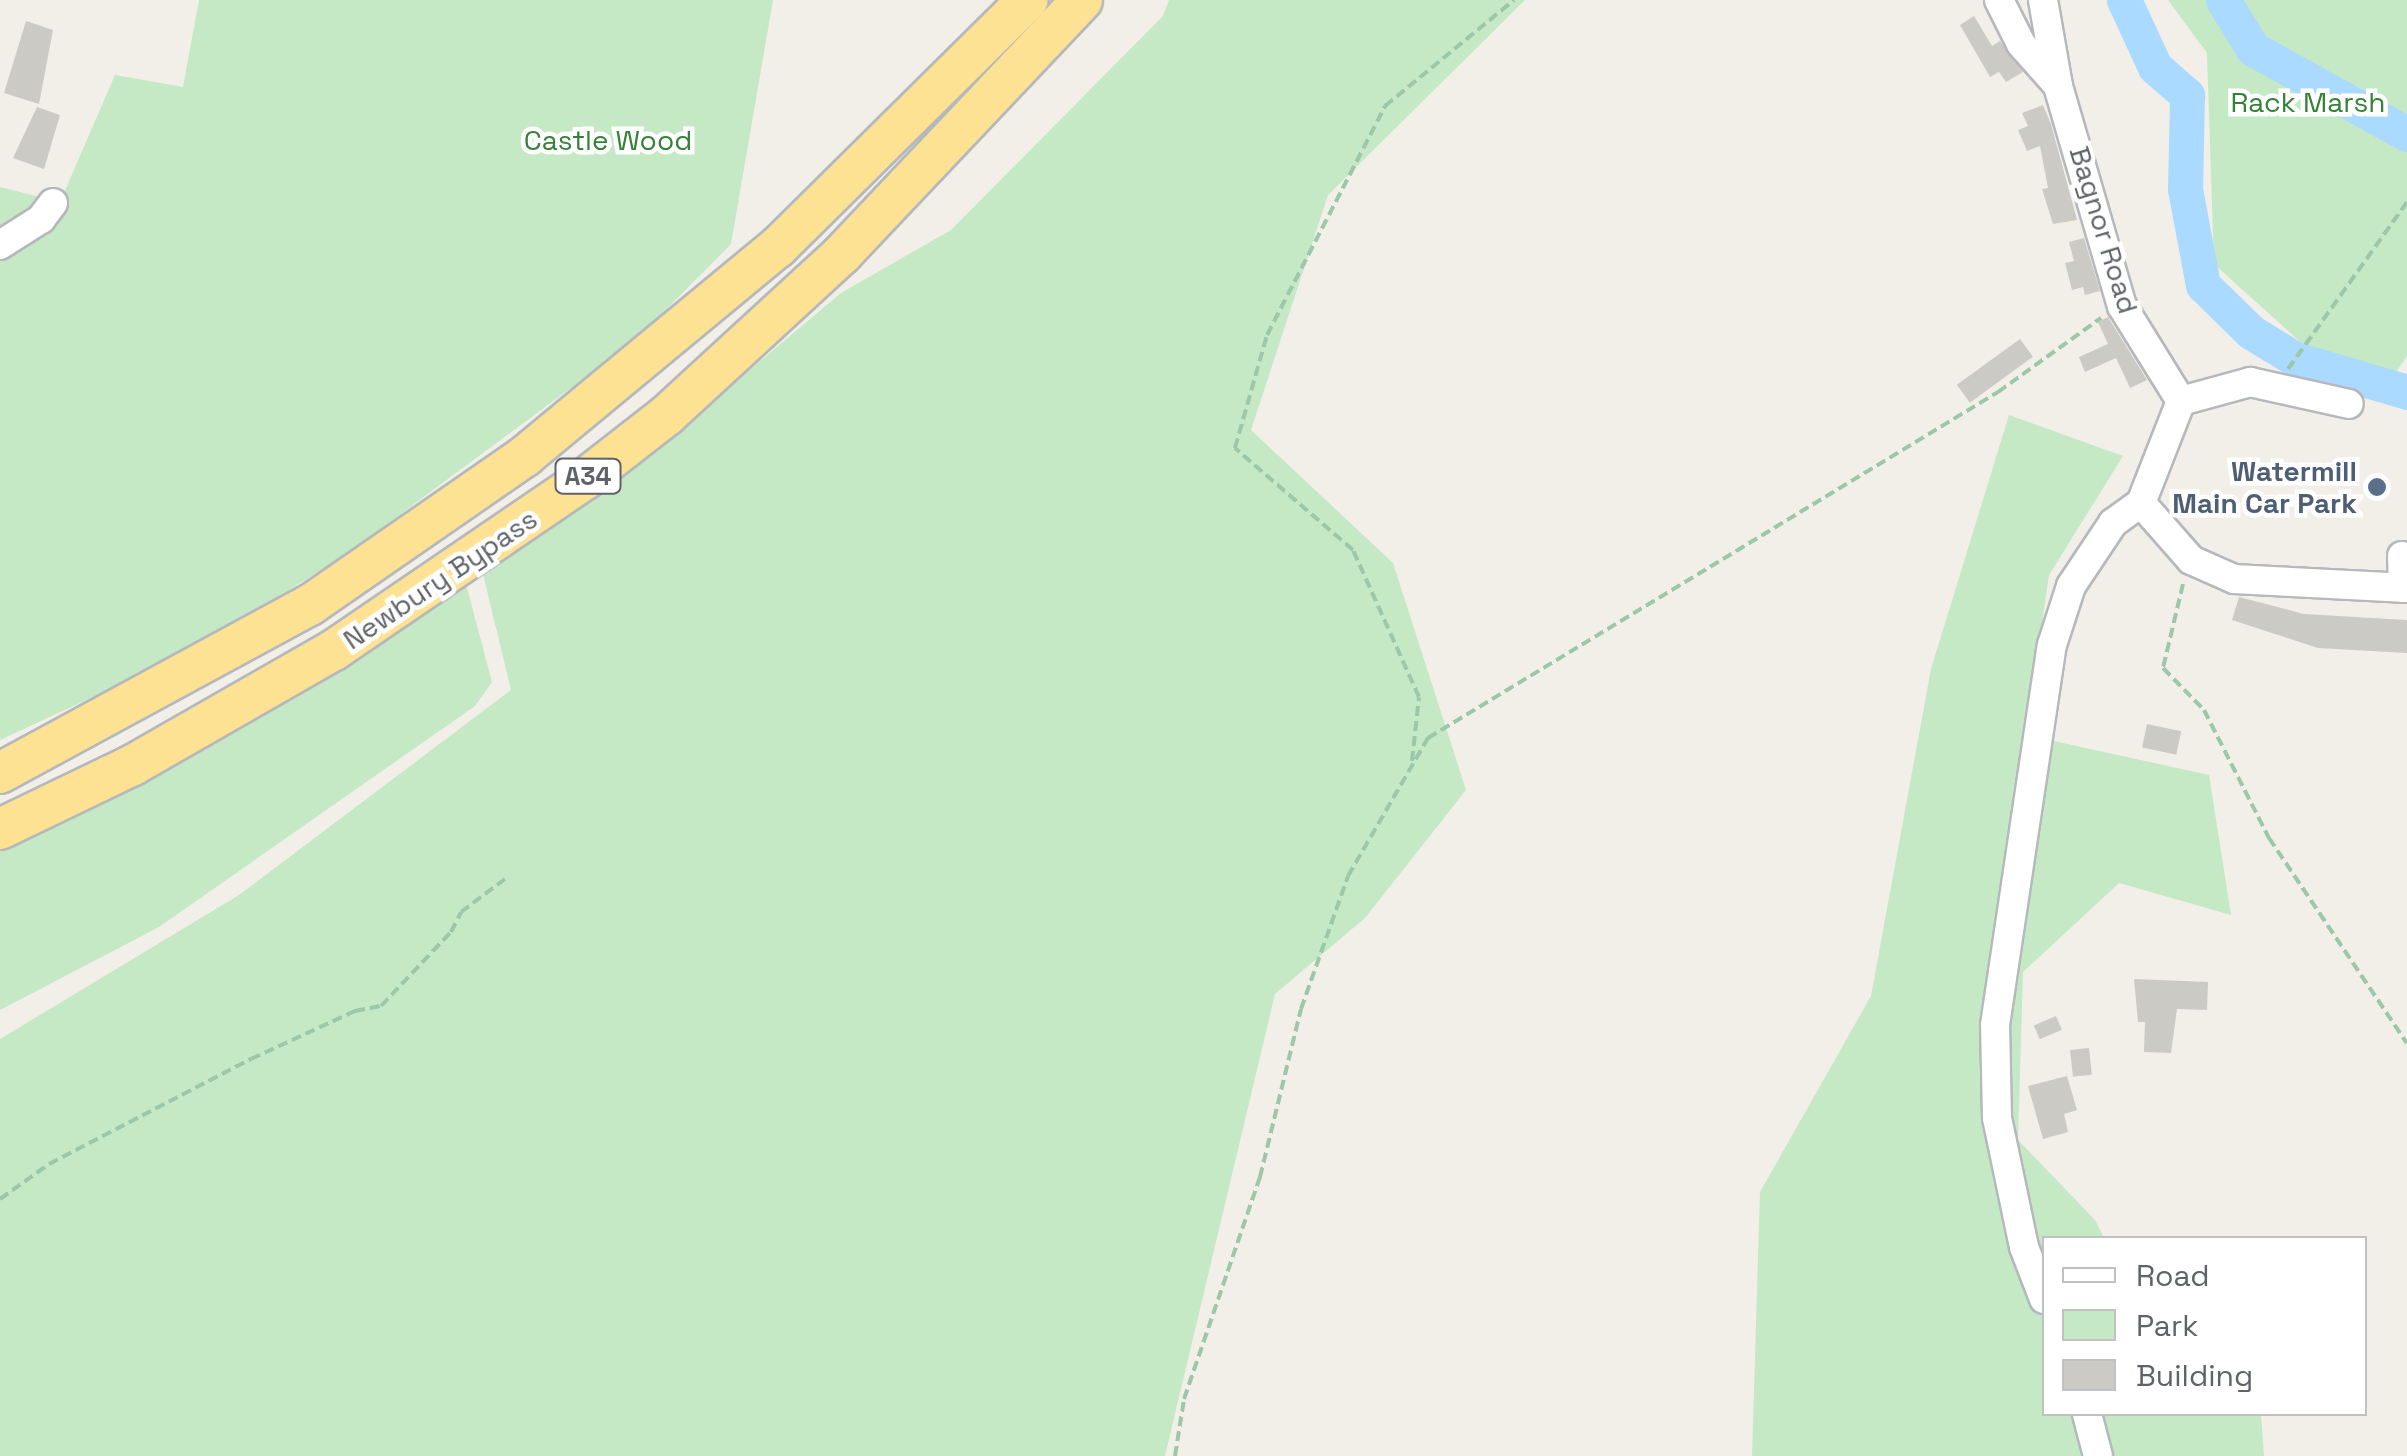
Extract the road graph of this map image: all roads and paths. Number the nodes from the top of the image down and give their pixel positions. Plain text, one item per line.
1 (1028, 0) edge
2 (1082, 0) edge
3 (1514, 0) edge
4 (1999, 0) edge
5 (2043, 0) edge
6 (2058, 86) junction
7 (53, 202) dead end
8 (2407, 202) edge
9 (0, 245) edge
10 (2122, 306) junction
11 (2276, 386) junction
12 (2181, 401) junction
13 (2349, 404) dead end
14 (2142, 503) junction
15 (2402, 556) dead end
16 (2191, 560) junction
17 (2405, 588) edge
18 (1412, 766) junction
19 (0, 772) edge
20 (0, 828) edge
21 (505, 879) dead end
22 (2407, 1043) edge
23 (0, 1199) edge
24 (2042, 1294) edge
25 (2088, 1416) edge
26 (1175, 1456) edge
27 (2098, 1456) edge

1 - 19 highway, Newbury Bypass / A34
2 - 20 highway, Newbury Bypass / A34
3 - 18 path
4 - 6 street
5 - 6 street, Bagnor Road
6 - 10 street, Bagnor Road
7 - 9 street
8 - 11 path
10 - 12 street, Bagnor Road
10 - 18 path
11 - 12 street
11 - 13 street
12 - 14 street
14 - 16 street
14 - 24 street
15 - 17 street
16 - 17 street
16 - 22 path
18 - 26 path
21 - 23 path
25 - 27 street

